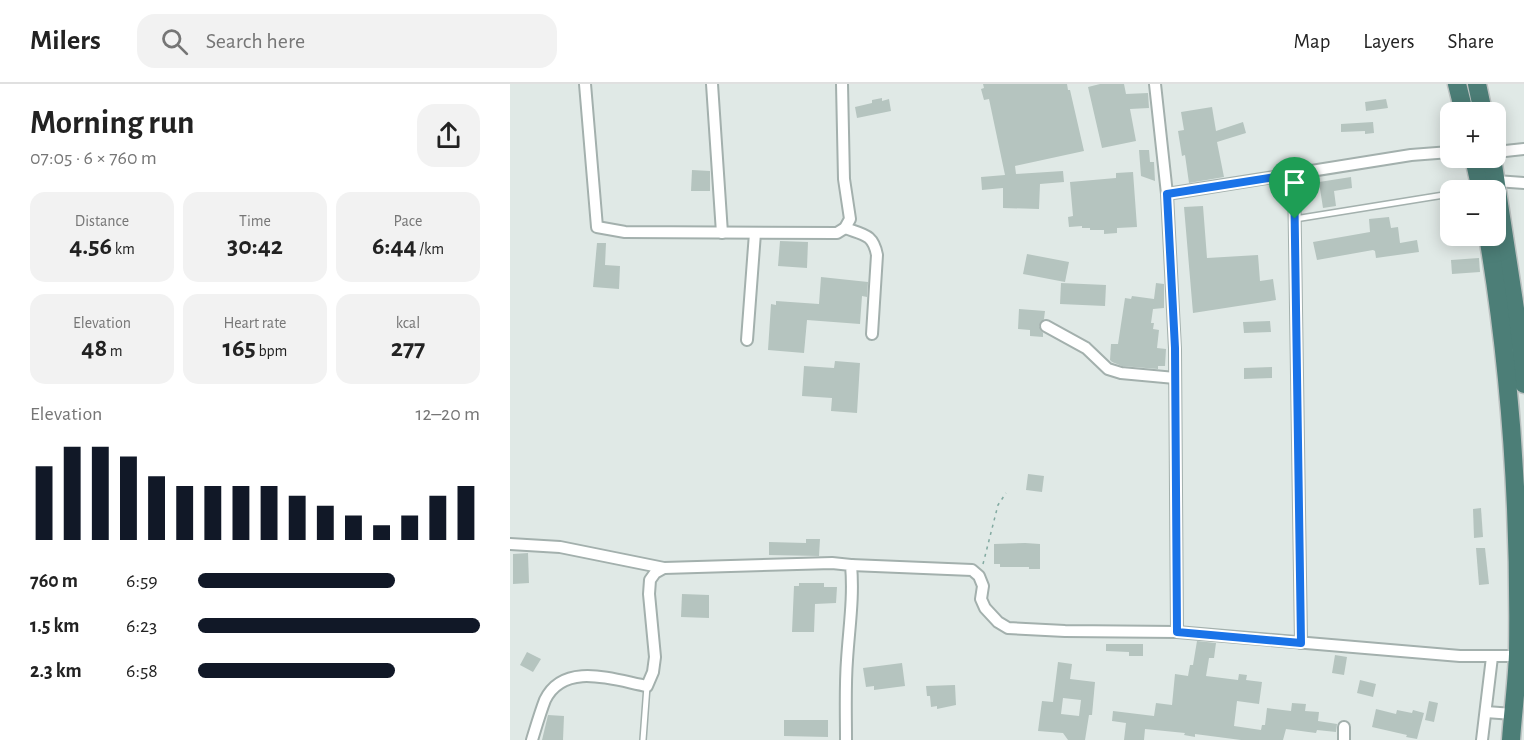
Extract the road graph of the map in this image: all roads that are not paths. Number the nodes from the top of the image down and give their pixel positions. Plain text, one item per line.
1 (585, 84) edge
2 (712, 84) edge
3 (842, 84) edge
4 (1155, 84) edge
5 (1457, 84) edge
6 (1477, 84) edge
7 (1462, 102) edge
8 (1481, 102) edge
9 (1524, 149) edge
10 (1506, 151) edge
11 (1440, 153) edge
12 (1294, 174) junction
13 (1524, 183) edge
14 (1506, 185) edge
15 (1167, 194) junction
16 (1440, 196) edge
17 (1295, 219) junction
18 (845, 228) junction
19 (722, 232) junction
20 (755, 233) junction
21 (1489, 246) edge
22 (1496, 246) edge
23 (1046, 326) dead end
24 (872, 334) dead end
25 (747, 340) dead end
26 (1175, 378) junction
27 (1524, 384) edge
28 (510, 544) edge
29 (851, 565) junction
30 (664, 568) junction
31 (1177, 632) junction
32 (1301, 643) junction
33 (1518, 656) junction
34 (1492, 657) junction
35 (647, 686) junction
36 (1486, 712) junction
37 (1513, 714) junction
38 (1344, 727) dead end
39 (532, 740) edge
40 (644, 740) edge
41 (846, 740) edge
42 (1344, 740) edge
43 (1482, 740) edge
44 (1511, 740) edge

1 - 19 street
2 - 19 street
3 - 18 street
4 - 15 street
5 - 7 highway
6 - 8 highway
9 - 10 street
11 - 12 street
12 - 15 street
12 - 17 street
13 - 14 street
15 - 26 street
16 - 17 lane
17 - 32 street
18 - 20 street
18 - 24 street
19 - 20 street
20 - 25 street
21 - 33 highway
22 - 27 highway
23 - 26 street
26 - 31 street
28 - 30 street
29 - 30 street
29 - 31 street
29 - 41 street
30 - 35 street
31 - 32 street
32 - 34 street
33 - 34 street
33 - 37 highway
34 - 36 street
35 - 39 street
35 - 40 lane
36 - 37 street
36 - 43 street
37 - 44 highway
38 - 42 street

